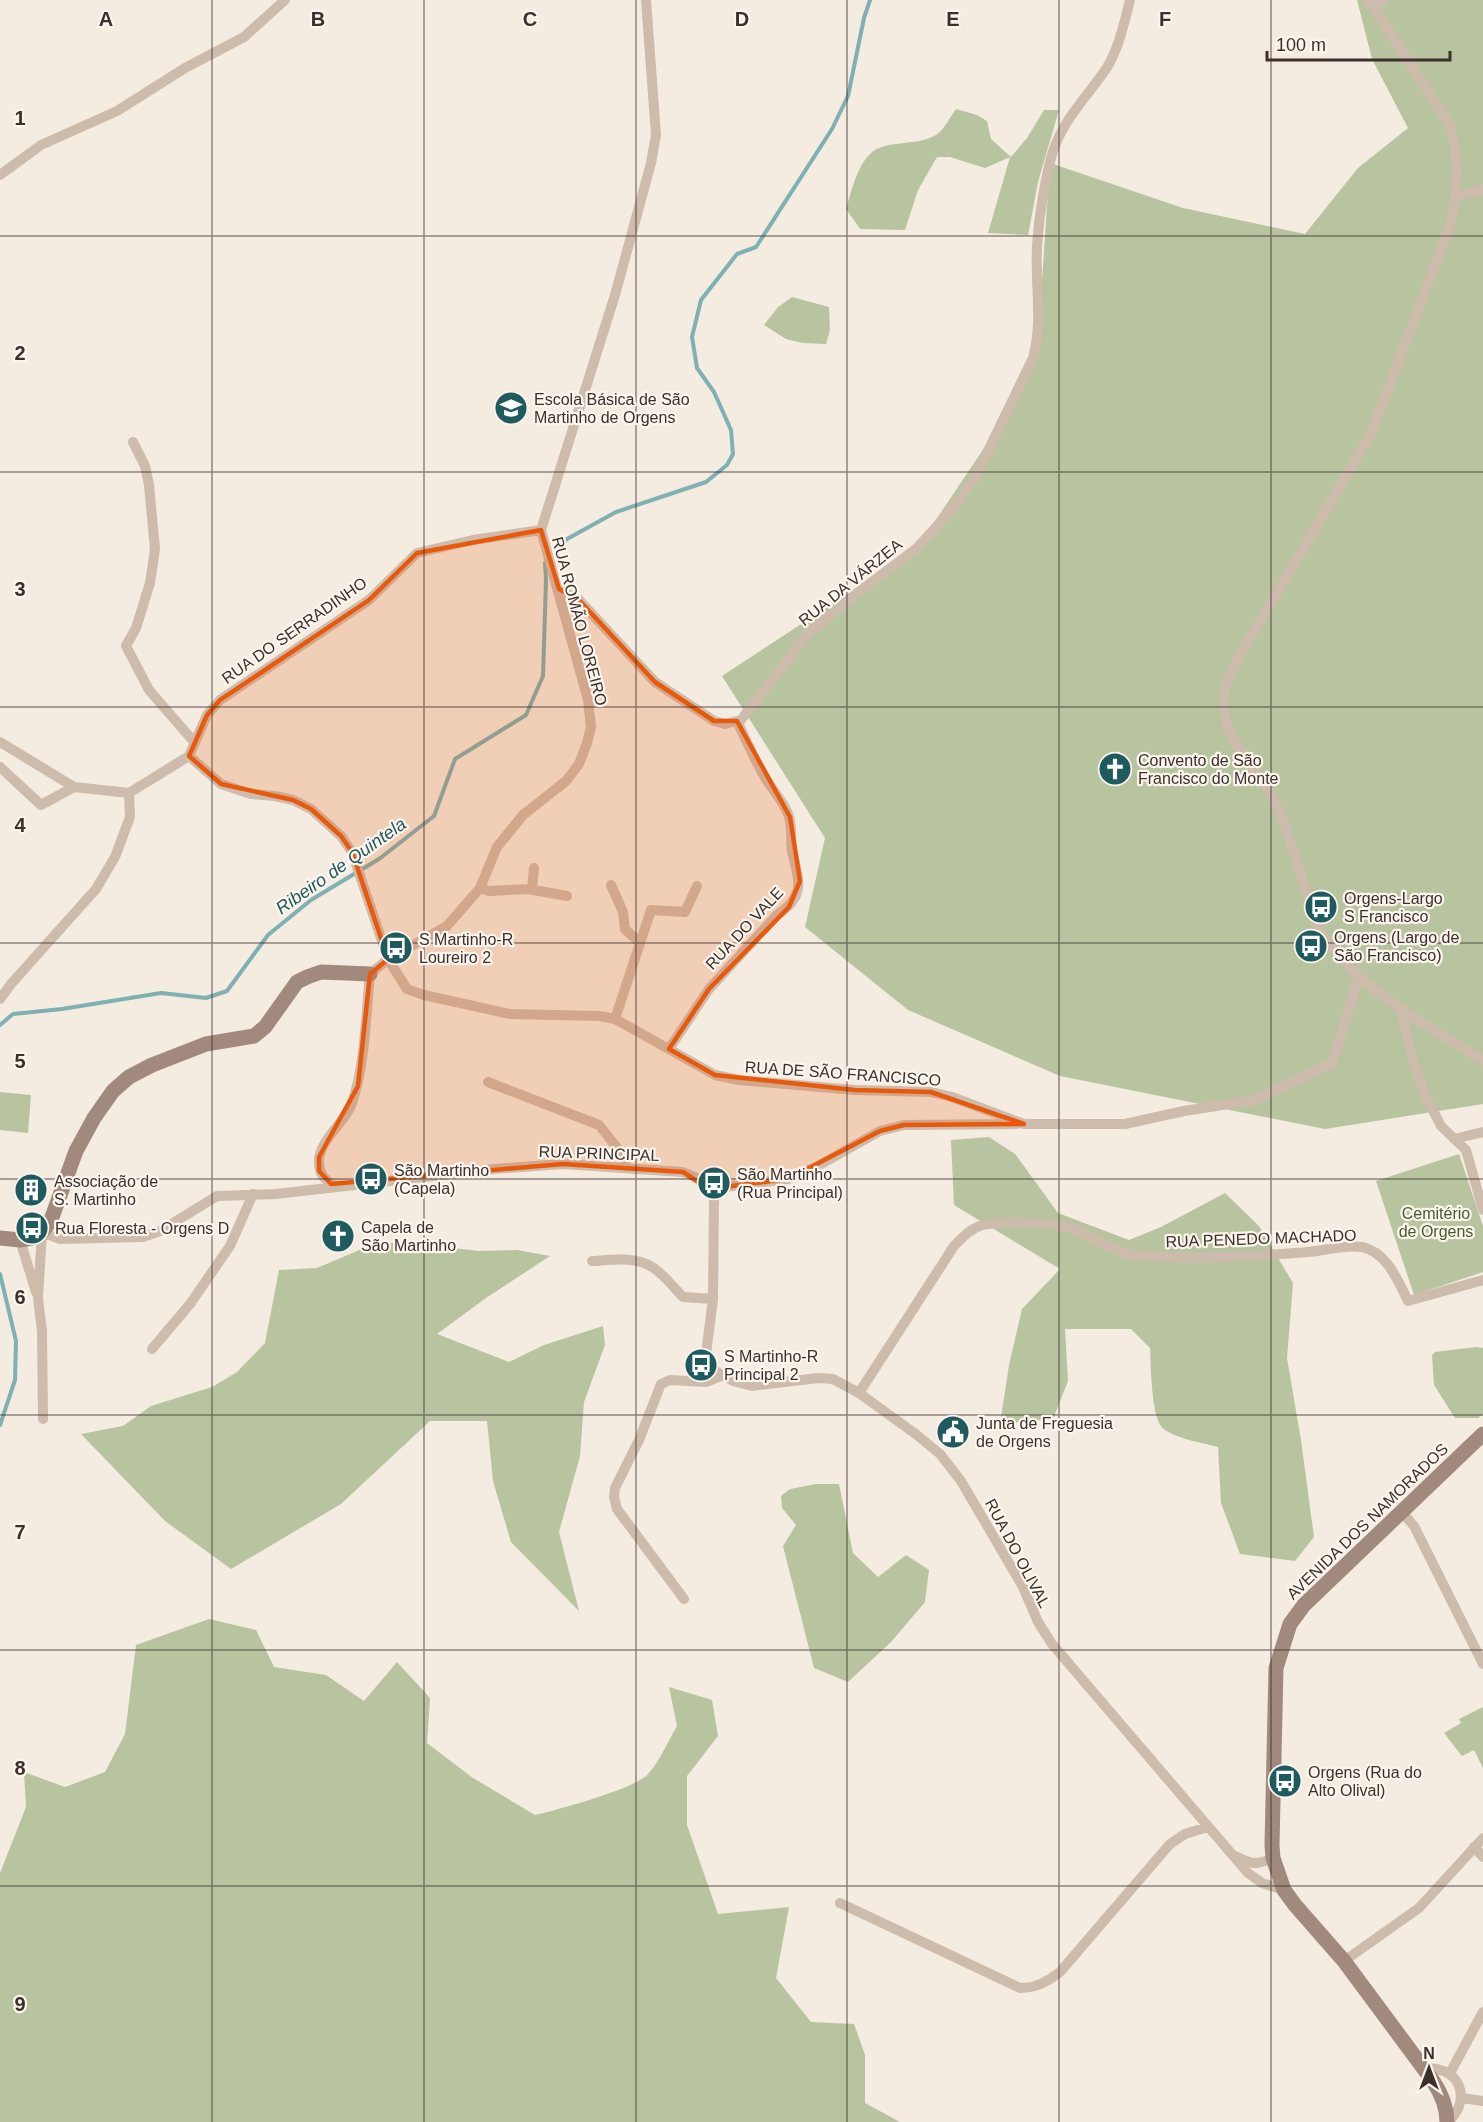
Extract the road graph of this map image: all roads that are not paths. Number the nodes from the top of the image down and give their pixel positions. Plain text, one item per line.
1 (285, 0) edge
2 (646, 0) edge
3 (1130, 0) edge
4 (1384, 0) edge
5 (1370, 4) edge
6 (0, 175) edge
7 (1483, 189) edge
8 (1457, 196) junction
9 (133, 442) dead end
10 (541, 530) junction
11 (559, 589) junction
12 (737, 721) junction
13 (0, 742) edge
14 (195, 743) junction
15 (189, 756) junction
16 (0, 767) edge
17 (74, 787) junction
18 (129, 793) junction
19 (534, 868) dead end
20 (611, 885) dead end
21 (697, 886) dead end
22 (480, 888) junction
23 (532, 889) junction
24 (567, 896) dead end
25 (640, 943) junction
26 (388, 959) junction
27 (370, 974) junction
28 (1359, 977) junction
29 (0, 999) edge
30 (1401, 1009) junction
31 (615, 1019) junction
32 (669, 1049) junction
33 (1483, 1060) edge
34 (488, 1082) dead end
35 (1024, 1124) junction
36 (1483, 1132) edge
37 (1454, 1139) junction
38 (627, 1167) junction
39 (339, 1187) junction
40 (709, 1189) junction
41 (253, 1194) junction
42 (1483, 1210) edge
43 (42, 1232) junction
44 (0, 1238) edge
45 (20, 1240) junction
46 (592, 1261) dead end
47 (1483, 1280) edge
48 (38, 1298) junction
49 (713, 1299) junction
50 (152, 1350) dead end
51 (721, 1376) junction
52 (859, 1393) junction
53 (43, 1419) dead end
54 (1483, 1434) edge
55 (1401, 1511) junction
56 (684, 1599) dead end
57 (1483, 1664) edge
58 (1207, 1827) junction
59 (1483, 1838) edge
60 (1474, 1847) junction
61 (1228, 1852) junction
62 (1483, 1857) edge
63 (1274, 1858) junction
64 (1284, 1890) junction
65 (840, 1903) dead end
66 (1344, 1961) junction
67 (1483, 2012) edge
68 (1423, 2069) junction
69 (1450, 2073) junction
70 (1462, 2098) junction
71 (1483, 2101) edge
72 (1447, 2122) edge

1 - 6 street
2 - 10 street, RUA ROMÃO LOREIRO
3 - 12 street, RUA DA VÁRZEA
4 - 5 street
5 - 8 street
7 - 8 street
8 - 28 street
9 - 14 street
10 - 11 street, RUA ROMÃO LOREIRO
10 - 14 street, RUA DO SERRADINHO
11 - 12 street
11 - 22 street, RUA ROMÃO LOREIRO
12 - 32 street, RUA DO VALE
13 - 17 street
14 - 15 street, RUA DO SERRADINHO
15 - 18 street
15 - 26 street
16 - 17 street
17 - 18 street
18 - 29 street
19 - 23 street
20 - 25 street
21 - 25 street
22 - 23 street
22 - 26 street, RUA ROMÃO LOREIRO
23 - 24 street
25 - 31 street
26 - 27 street, RUA ROMÃO LOREIRO
26 - 31 street, RUA DE SÃO FRANCISCO
27 - 39 street
27 - 43 street
28 - 30 street
28 - 35 street, RUA DE SÃO FRANCISCO
30 - 33 street
30 - 37 street
31 - 32 street, RUA DE SÃO FRANCISCO
32 - 35 street, RUA DE SÃO FRANCISCO
34 - 38 street
35 - 40 street
36 - 37 street
37 - 42 street
38 - 39 street, RUA PRINCIPAL
38 - 40 street, RUA PRINCIPAL
39 - 41 street, RUA PRINCIPAL
40 - 49 street
41 - 43 street, RUA PRINCIPAL
41 - 50 street
43 - 45 street
43 - 48 street
44 - 45 street
45 - 48 street
46 - 49 street
47 - 52 street, RUA PENEDO MACHADO
48 - 53 street
49 - 51 street
51 - 52 street, RUA DO OLIVAL
51 - 56 street
52 - 58 street, RUA DO OLIVAL
54 - 55 street, AVENIDA DOS NAMORADOS
55 - 57 street
55 - 63 street, AVENIDA DOS NAMORADOS
58 - 61 street, RUA DO OLIVAL
58 - 65 street
59 - 60 street
60 - 62 street
60 - 66 street
61 - 63 street, RUA DO OLIVAL
61 - 64 street, RUA DO OLIVAL
63 - 64 street, AVENIDA DOS NAMORADOS
64 - 66 street, AVENIDA DOS NAMORADOS
66 - 68 street, AVENIDA DOS NAMORADOS
67 - 69 street
68 - 69 street
68 - 72 street, AVENIDA DOS NAMORADOS
69 - 70 street
70 - 71 street
70 - 72 street

